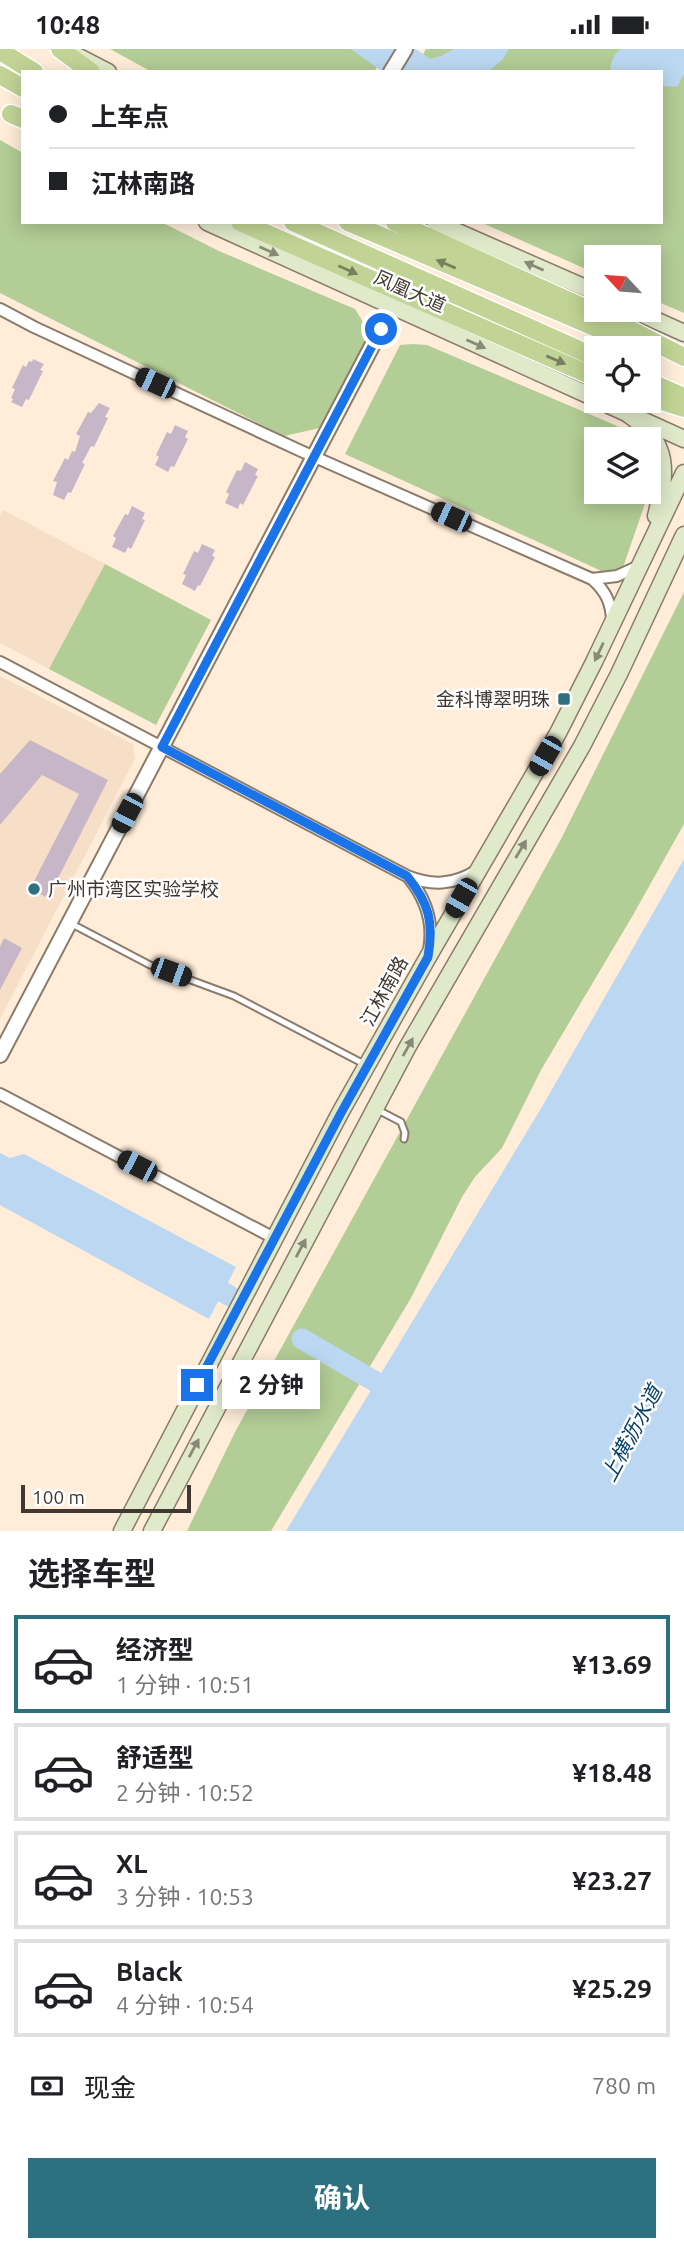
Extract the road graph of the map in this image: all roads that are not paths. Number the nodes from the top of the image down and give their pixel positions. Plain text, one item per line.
1 (62, 49) edge
2 (405, 49) edge
3 (0, 51) edge
4 (31, 70) edge
5 (88, 70) edge
6 (104, 70) edge
7 (392, 70) edge
8 (0, 75) edge
9 (21, 87) edge
10 (211, 224) edge
11 (245, 224) edge
12 (297, 224) edge
13 (353, 224) edge
14 (399, 224) edge
15 (440, 224) edge
16 (584, 287) edge
17 (393, 306) junction
18 (0, 309) edge
19 (660, 322) edge
20 (682, 332) edge
21 (616, 336) edge
22 (584, 352) edge
23 (661, 356) edge
24 (684, 357) edge
25 (684, 365) edge
26 (584, 372) edge
27 (661, 386) edge
28 (584, 394) edge
29 (684, 397) edge
30 (661, 401) edge
31 (684, 408) edge
32 (628, 414) joint
33 (684, 439) edge
34 (314, 457) junction
35 (684, 473) edge
36 (684, 535) edge
37 (649, 546) junction
38 (639, 565) junction
39 (592, 579) junction
40 (612, 624) junction
41 (0, 662) edge
42 (162, 747) junction
43 (478, 870) junction
44 (407, 876) junction
45 (69, 923) junction
46 (428, 957) junction
47 (0, 1055) edge
48 (367, 1065) junction
49 (0, 1094) edge
50 (375, 1108) junction
51 (404, 1139) dead end
52 (274, 1238) junction
53 (122, 1528) edge
54 (152, 1531) edge

1 - 5 main road
1 - 6 main road
2 - 7 street
3 - 4 main road
8 - 9 main road
10 -> 17 main road, 凤凰大道
11 -> 26 main road
12 - 22 main road, 凤凰大道
21 -> 13 main road, 凤凰大道
14 - 24 main road
16 -> 15 main road
17 -> 28 main road, 凤凰大道
17 - 34 street
18 - 34 street
19 - 20 main road
23 - 25 main road
27 - 29 main road
30 - 31 main road
32 - 33 main road, 凤凰大道
32 - 37 main road
34 - 39 street
34 - 42 street
35 - 37 main road, 江林南路
50 -> 36 main road
37 - 38 main road, 江林南路
38 - 39 street
38 - 40 main road, 江林南路
39 - 40 street
40 -> 43 main road, 江林南路
41 - 42 street
42 - 44 street
42 - 45 street
43 - 44 street
43 - 46 main road, 江林南路
44 - 46 street
45 - 47 street
45 - 48 lane
46 - 48 main road, 江林南路
48 - 52 main road, 江林南路
49 - 52 street
50 - 51 lane
54 -> 50 main road
52 - 53 main road, 江林南路

